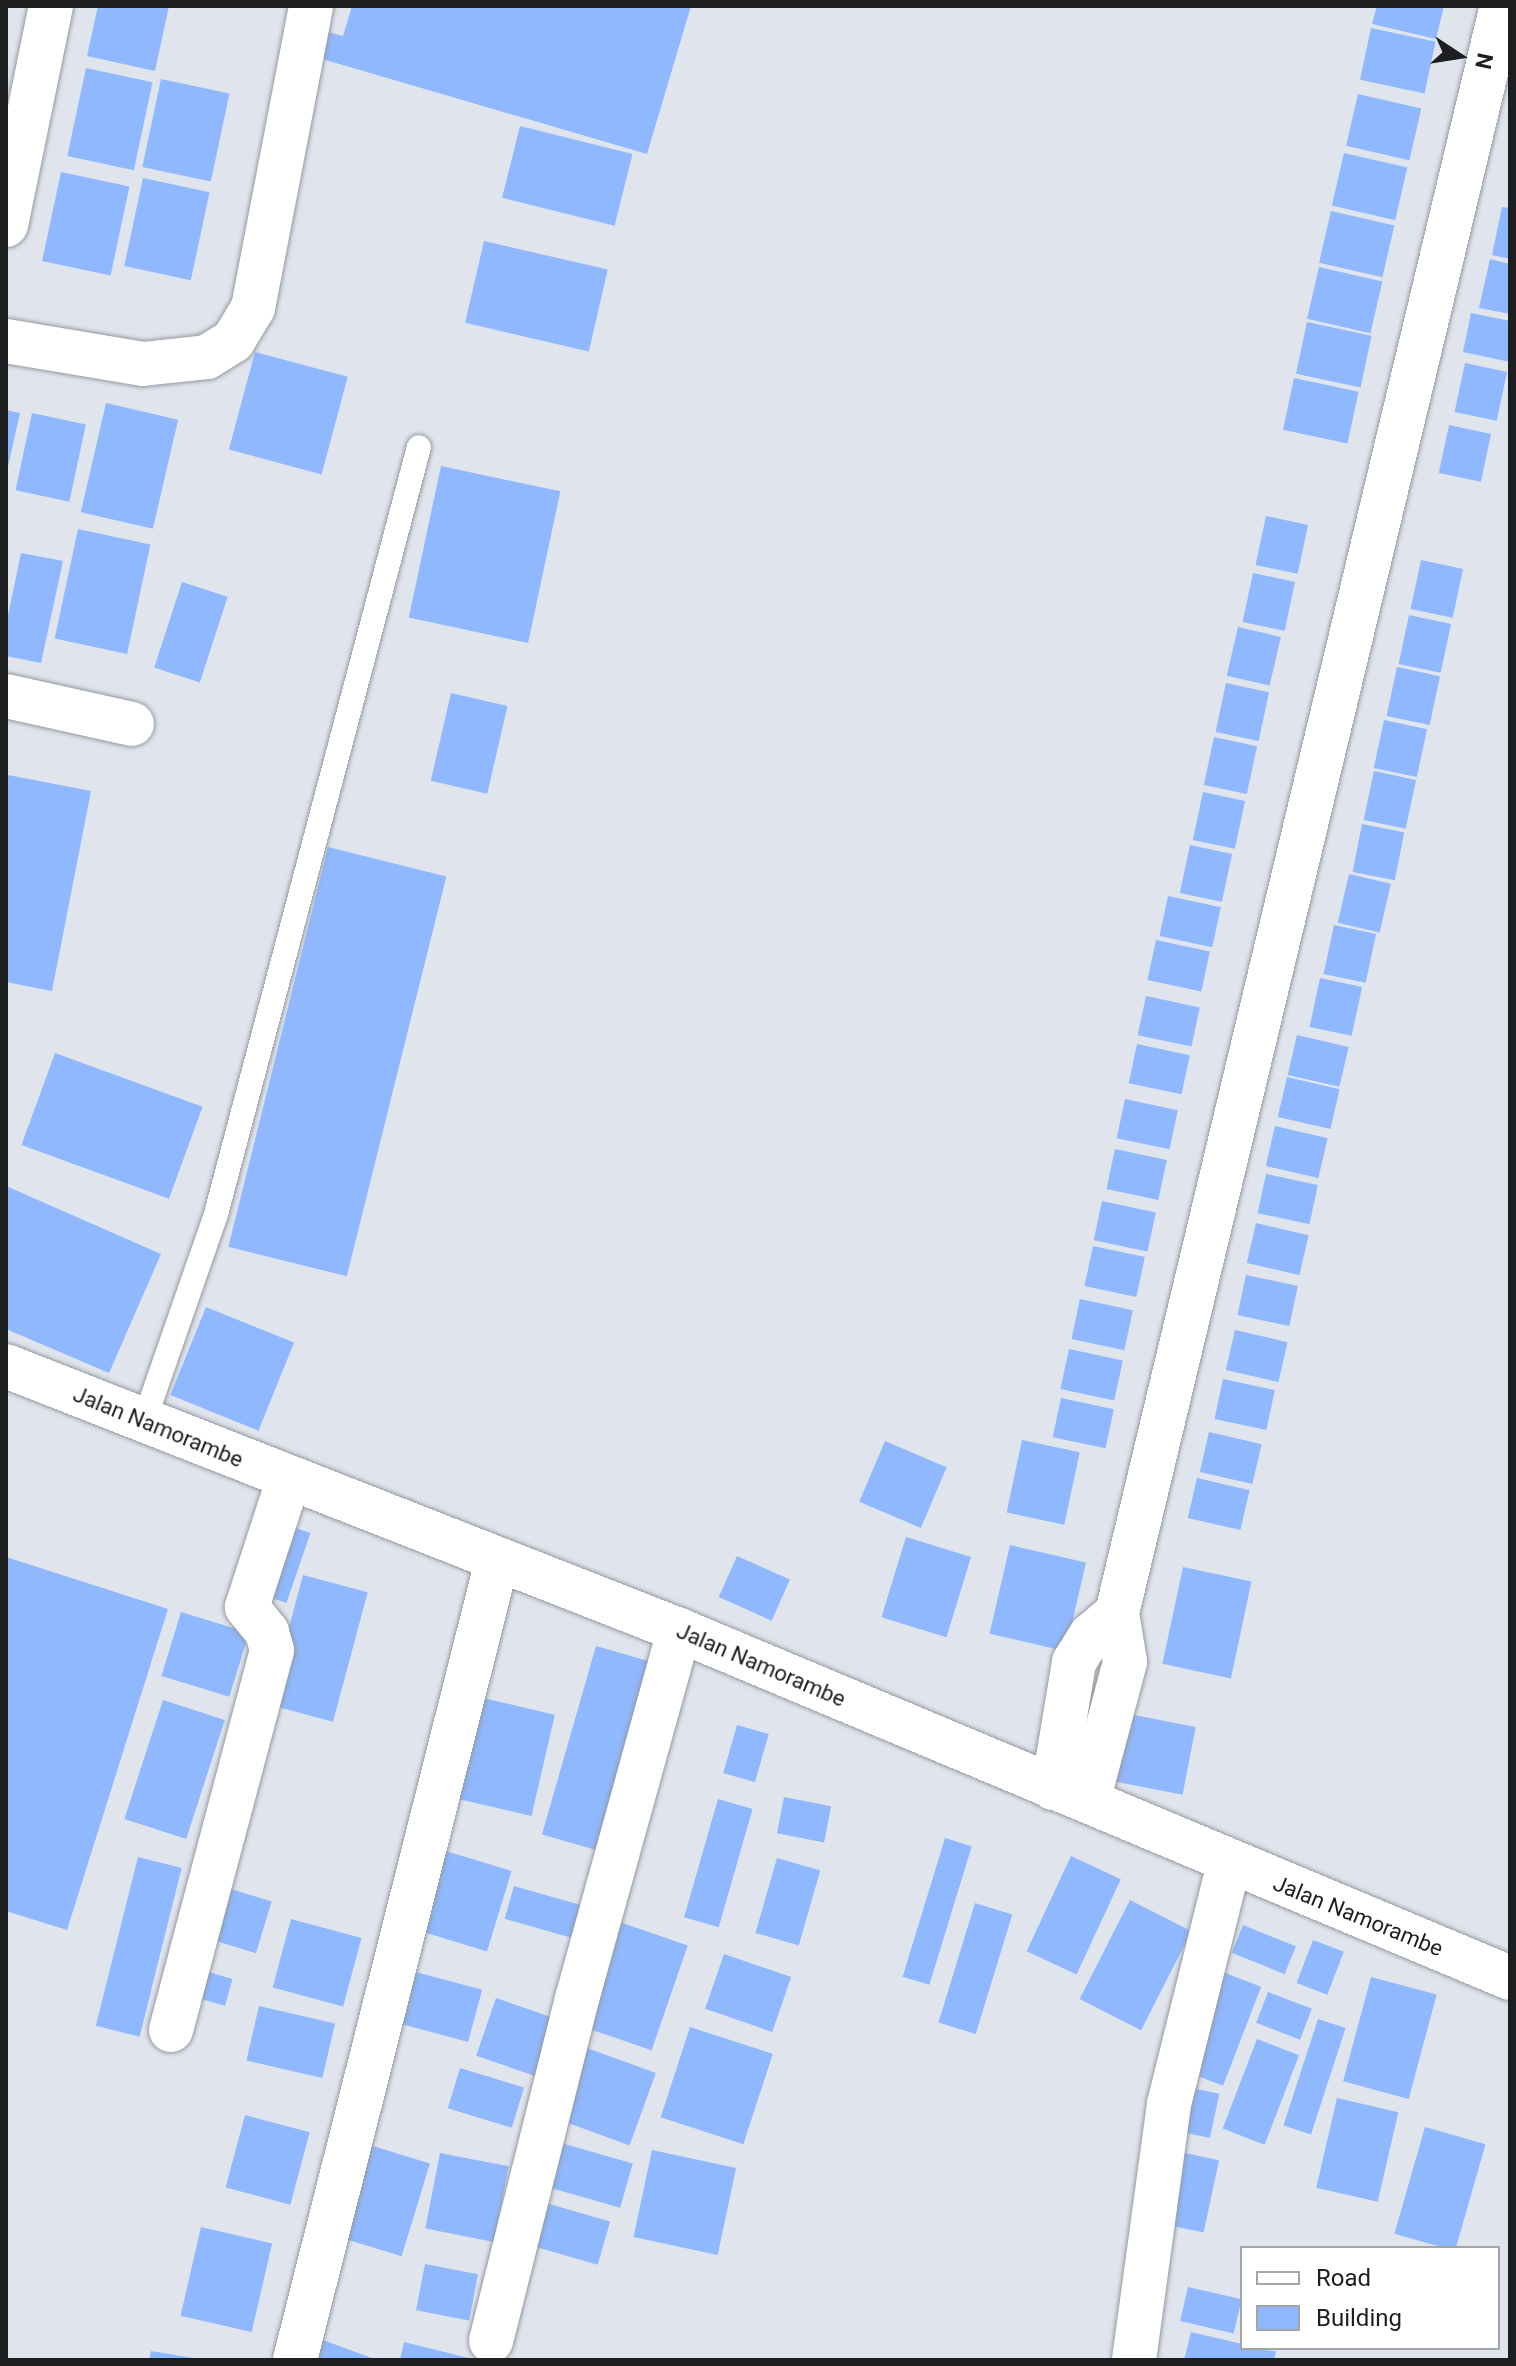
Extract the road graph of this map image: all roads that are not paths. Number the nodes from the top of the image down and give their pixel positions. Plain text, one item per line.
1 (51, 6) edge
2 (311, 6) edge
3 (1502, 6) edge
4 (6, 225) edge
5 (6, 341) edge
6 (419, 447) dead end
7 (6, 696) edge
8 (132, 724) dead end
9 (6, 1366) edge
10 (144, 1421) junction
11 (289, 1478) junction
12 (497, 1561) junction
13 (679, 1630) junction
14 (1070, 1795) junction
15 (1229, 1863) junction
16 (1510, 1978) edge
17 (171, 2030) dead end
18 (491, 2341) dead end
19 (295, 2360) edge
20 (1134, 2360) edge

1 - 4 street
2 - 5 street
3 - 14 street
6 - 10 lane
7 - 8 street
9 - 10 street, Jalan Namorambe
10 - 11 street, Jalan Namorambe
11 - 12 street, Jalan Namorambe
11 - 17 street
12 - 13 street, Jalan Namorambe
12 - 19 street
13 - 14 street, Jalan Namorambe
13 - 18 street
14 - 15 street, Jalan Namorambe
15 - 16 street, Jalan Namorambe
15 - 20 street

